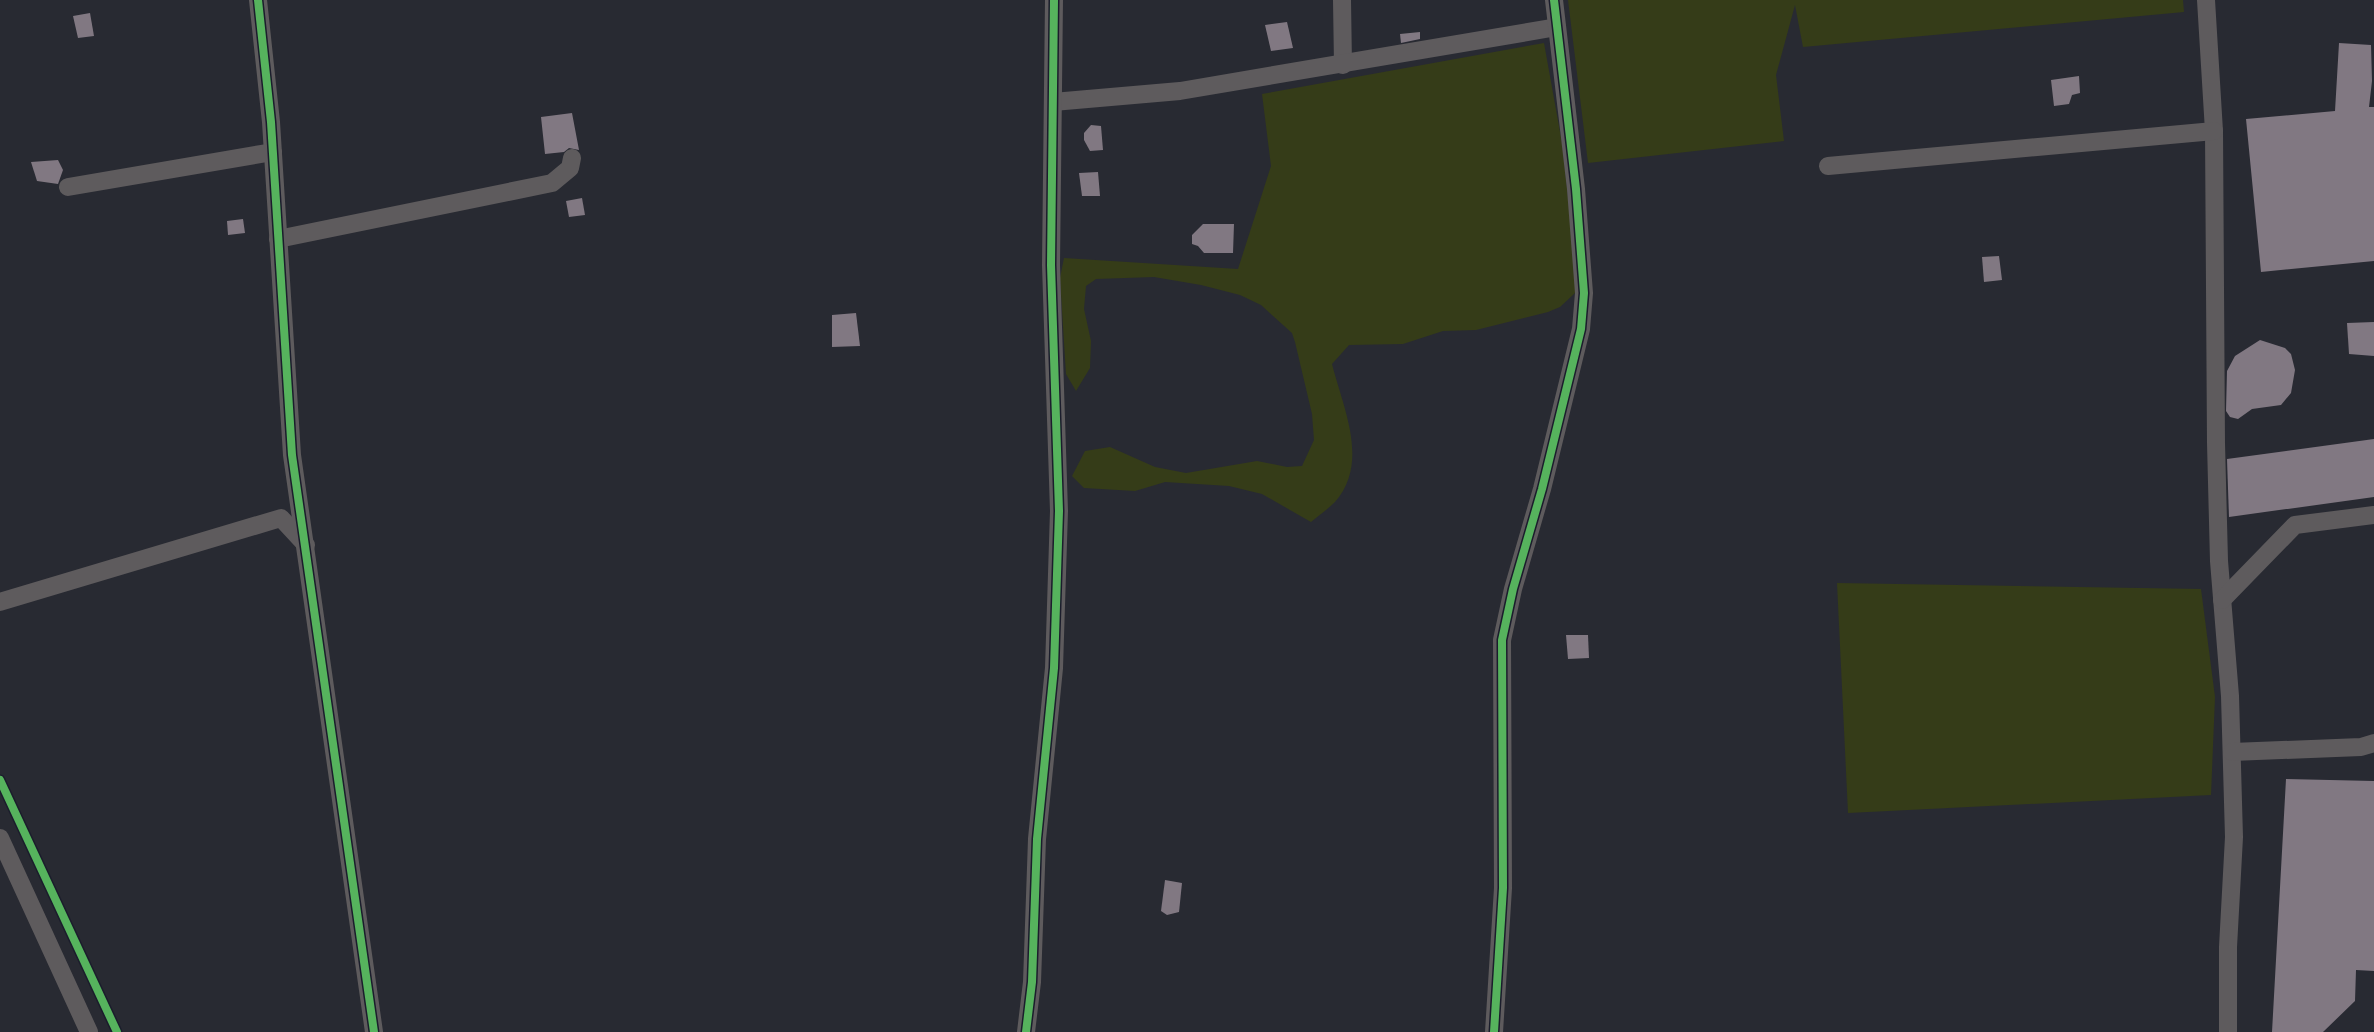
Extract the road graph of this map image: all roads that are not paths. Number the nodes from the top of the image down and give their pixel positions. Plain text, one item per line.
1 (258, 0) edge
2 (1054, 0) edge
3 (1342, 0) edge
4 (1554, 0) edge
5 (2206, 0) edge
6 (1557, 27) junction
7 (1343, 65) junction
8 (1053, 102) junction
9 (2214, 131) junction
10 (273, 152) junction
11 (572, 158) dead end
12 (1828, 166) dead end
13 (68, 187) dead end
14 (278, 240) junction
15 (2374, 514) edge
16 (306, 545) junction
17 (2222, 600) junction
18 (0, 602) edge
19 (2374, 742) edge
20 (2232, 752) junction
21 (0, 838) edge
22 (90, 1032) edge
23 (374, 1032) edge
24 (1026, 1032) edge
25 (1494, 1032) edge
26 (2228, 1032) edge

1 - 10 street
2 - 8 street
3 - 7 street
4 - 6 street
5 - 9 street
6 - 7 street
6 - 25 street
7 - 8 street
8 - 24 street
9 - 12 street
9 - 17 street
10 - 13 street
10 - 14 street
11 - 14 street
14 - 16 street
15 - 17 street
16 - 18 street
16 - 23 street
17 - 20 street
19 - 20 street
20 - 26 street
21 - 22 street

